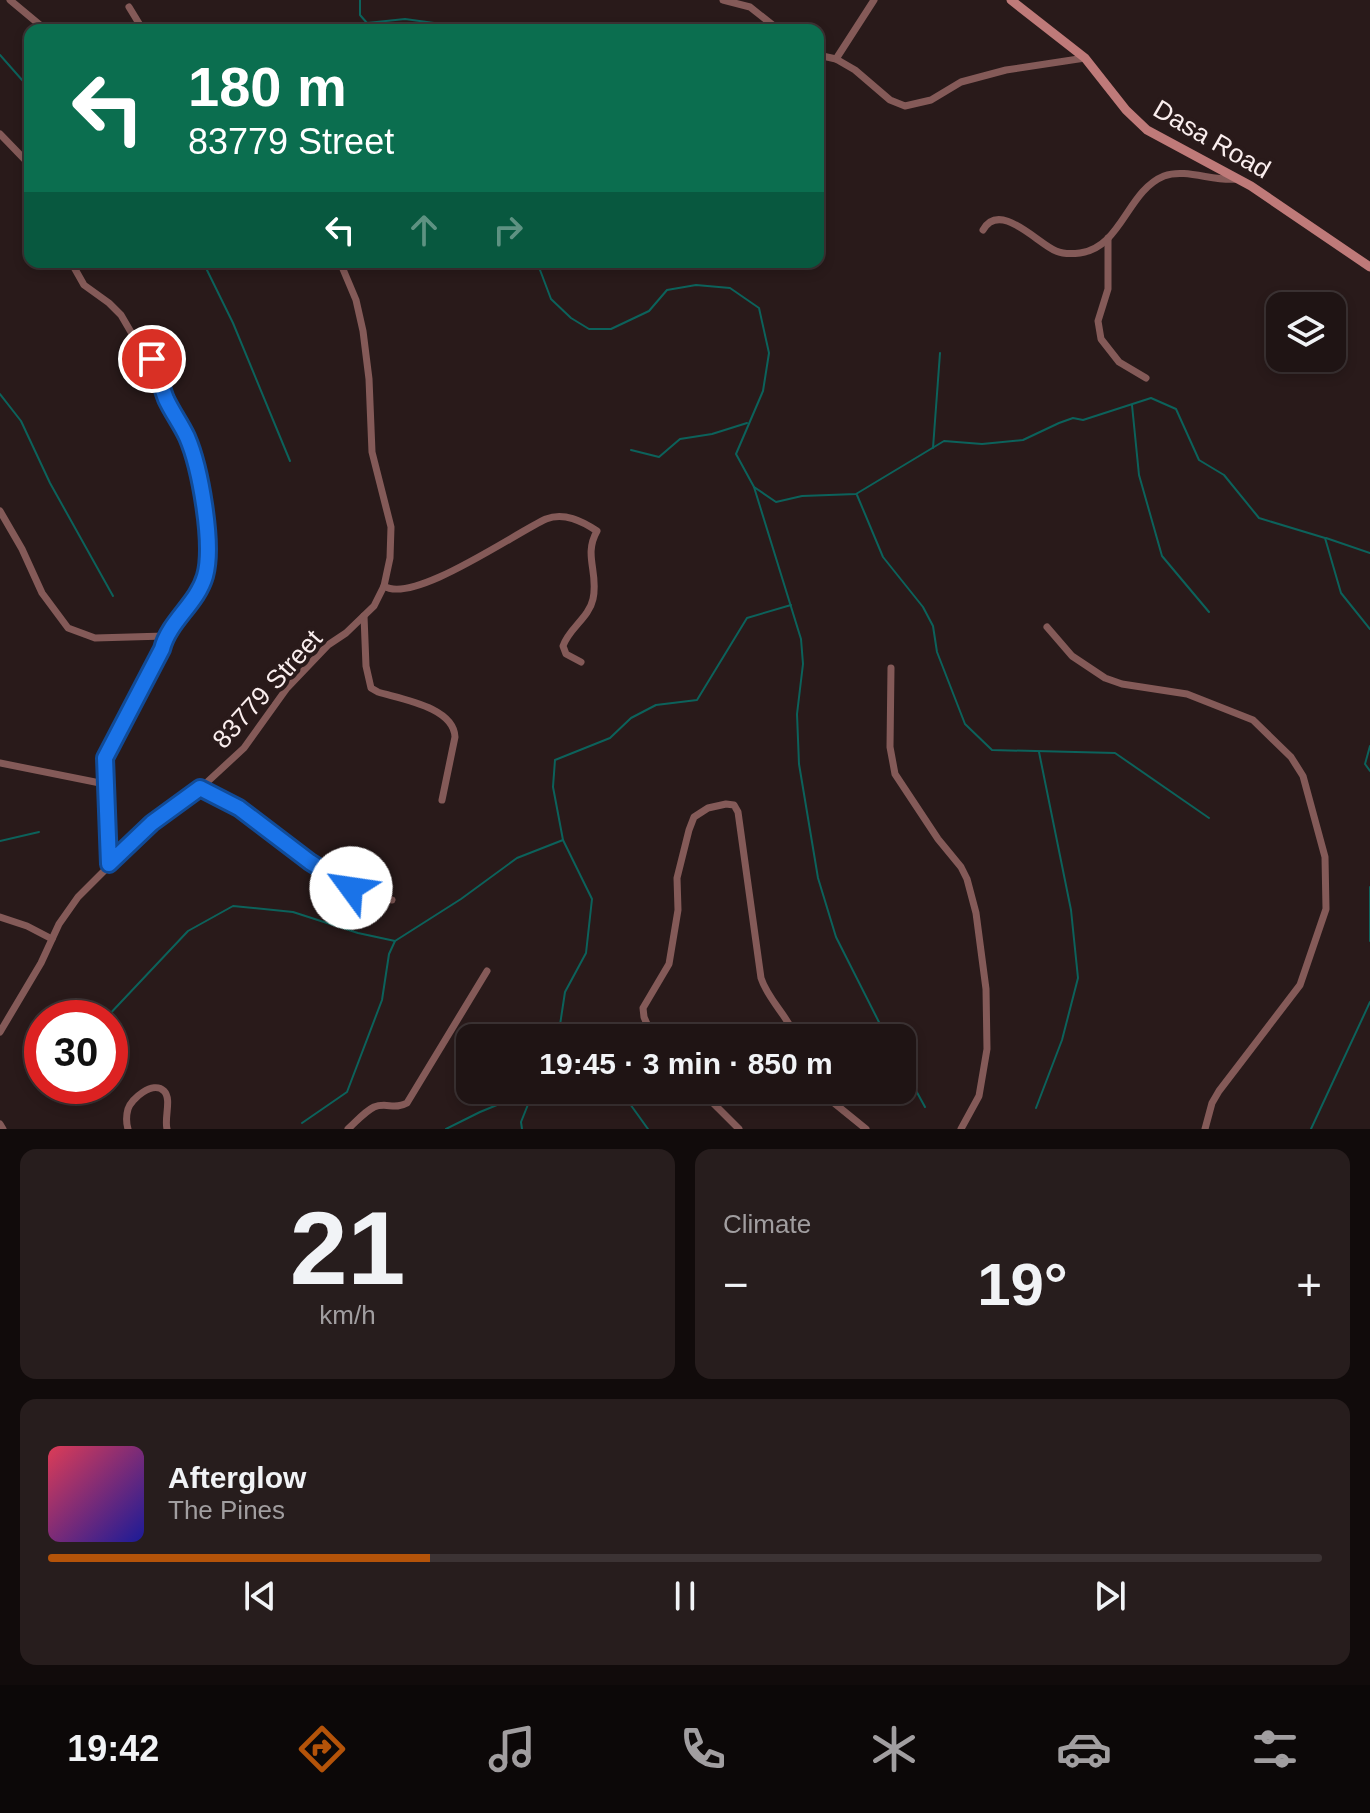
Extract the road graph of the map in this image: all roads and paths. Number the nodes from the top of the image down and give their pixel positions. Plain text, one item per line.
1 (10, 0) edge
2 (723, 0) edge
3 (874, 0) edge
4 (1011, 0) edge
5 (129, 7) dead end
6 (39, 24) edge
7 (139, 24) edge
8 (771, 24) edge
9 (824, 56) edge
10 (1085, 58) junction
11 (836, 59) junction
12 (0, 134) edge
13 (24, 159) edge
14 (1239, 179) junction
15 (983, 230) dead end
16 (1108, 238) junction
17 (1370, 267) edge
18 (74, 268) edge
19 (343, 268) edge
20 (1146, 378) dead end
21 (0, 511) edge
22 (384, 586) junction
23 (364, 616) junction
24 (1047, 627) dead end
25 (165, 636) junction
26 (581, 662) dead end
27 (891, 668) dead end
28 (0, 763) edge
29 (105, 784) junction
30 (200, 788) junction
31 (442, 800) dead end
32 (109, 864) junction
33 (392, 900) dead end
34 (0, 917) edge
35 (52, 939) junction
36 (487, 971) dead end
37 (647, 1024) edge
38 (789, 1024) edge
39 (0, 1032) edge
40 (714, 1104) edge
41 (835, 1104) edge
42 (128, 1129) edge
43 (167, 1129) edge
44 (348, 1129) edge
45 (739, 1129) edge
46 (866, 1129) edge
47 (961, 1129) edge
48 (1205, 1129) edge

1 - 6 street
2 - 8 street
3 - 11 street
4 - 10 street, Dasa Road
5 - 7 street
9 - 11 street
10 - 11 street
10 - 14 street, Dasa Road
12 - 13 street
14 - 16 street
14 - 17 street, Dasa Road
15 - 16 street
16 - 20 street
18 - 25 street
19 - 22 street, 83779 Street
21 - 25 street
22 - 23 street, 83779 Street
22 - 26 street
23 - 30 street, 83779 Street
23 - 31 street
24 - 48 street
25 - 29 street
27 - 47 street
28 - 29 street
29 - 32 street
30 - 32 street, 83779 Street
30 - 33 street
32 - 35 street, 83779 Street
34 - 35 street
35 - 39 street, 83779 Street
36 - 44 street
37 - 38 street
40 - 45 street
41 - 46 street
42 - 43 street

